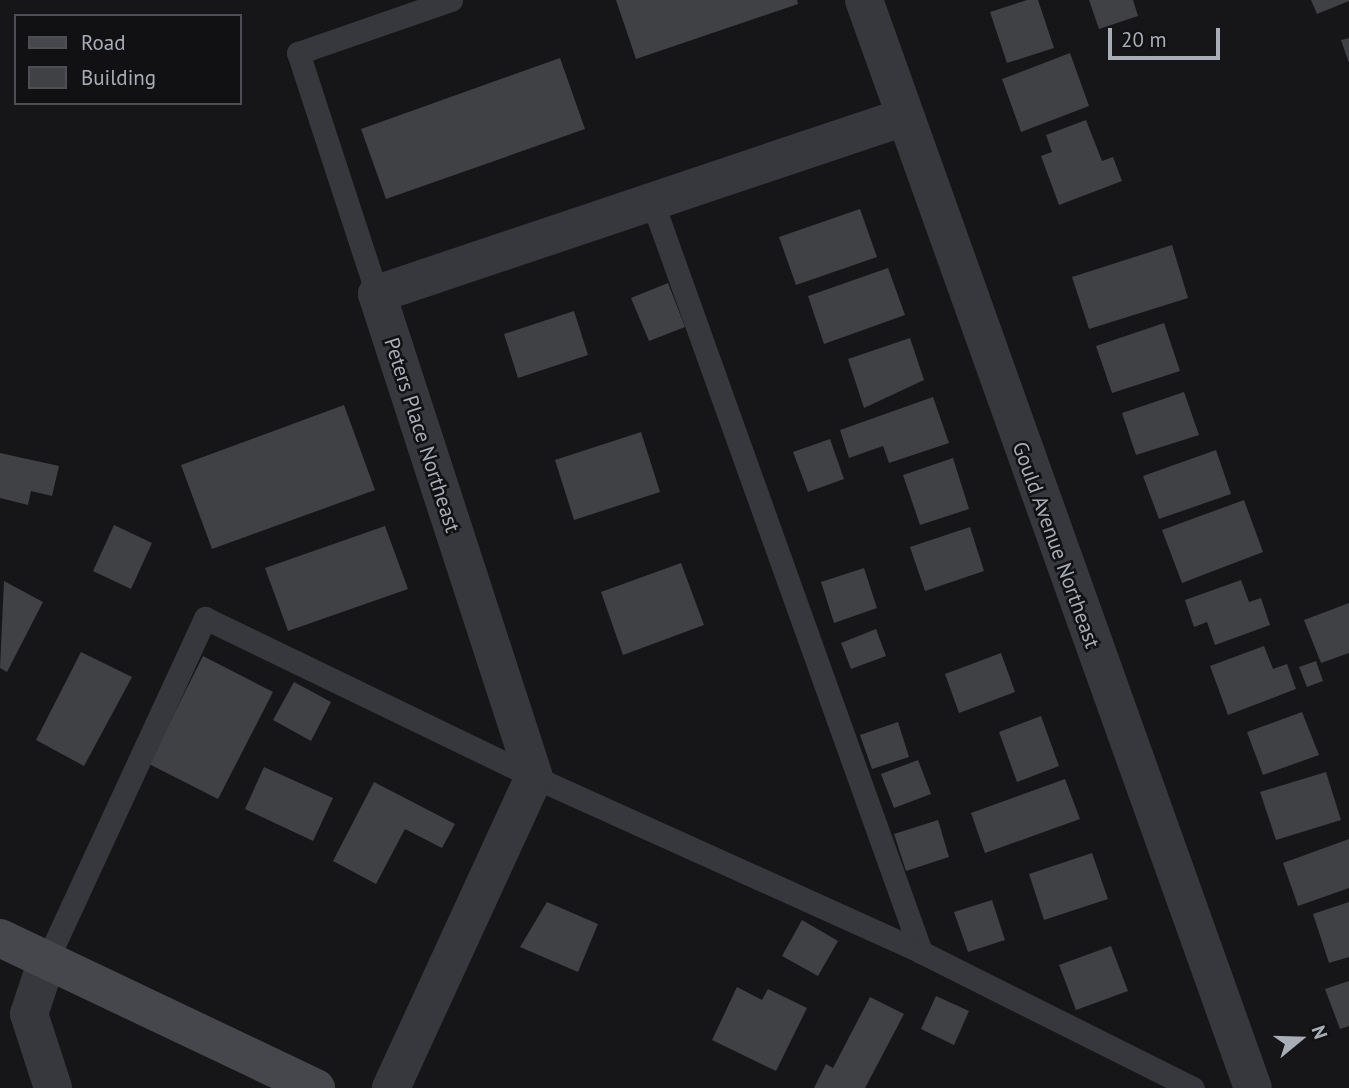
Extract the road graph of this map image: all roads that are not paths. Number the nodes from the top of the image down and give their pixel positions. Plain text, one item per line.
1 (451, 0) edge
2 (864, 0) edge
3 (901, 118) junction
4 (652, 201) junction
5 (377, 295) junction
6 (534, 777) junction
7 (0, 938) edge
8 (921, 952) junction
9 (47, 960) junction
10 (53, 1088) edge
11 (316, 1088) edge
12 (391, 1088) edge
13 (1193, 1088) edge
14 (1253, 1088) edge

1 - 5 lane
2 - 3 street, Gould Avenue Northeast
3 - 4 street
3 - 14 street, Gould Avenue Northeast
4 - 5 street
4 - 8 lane
5 - 6 street, Peters Place Northeast
6 - 8 lane
6 - 9 lane
6 - 12 street
7 - 9 street
8 - 13 lane
9 - 10 street
9 - 11 street

